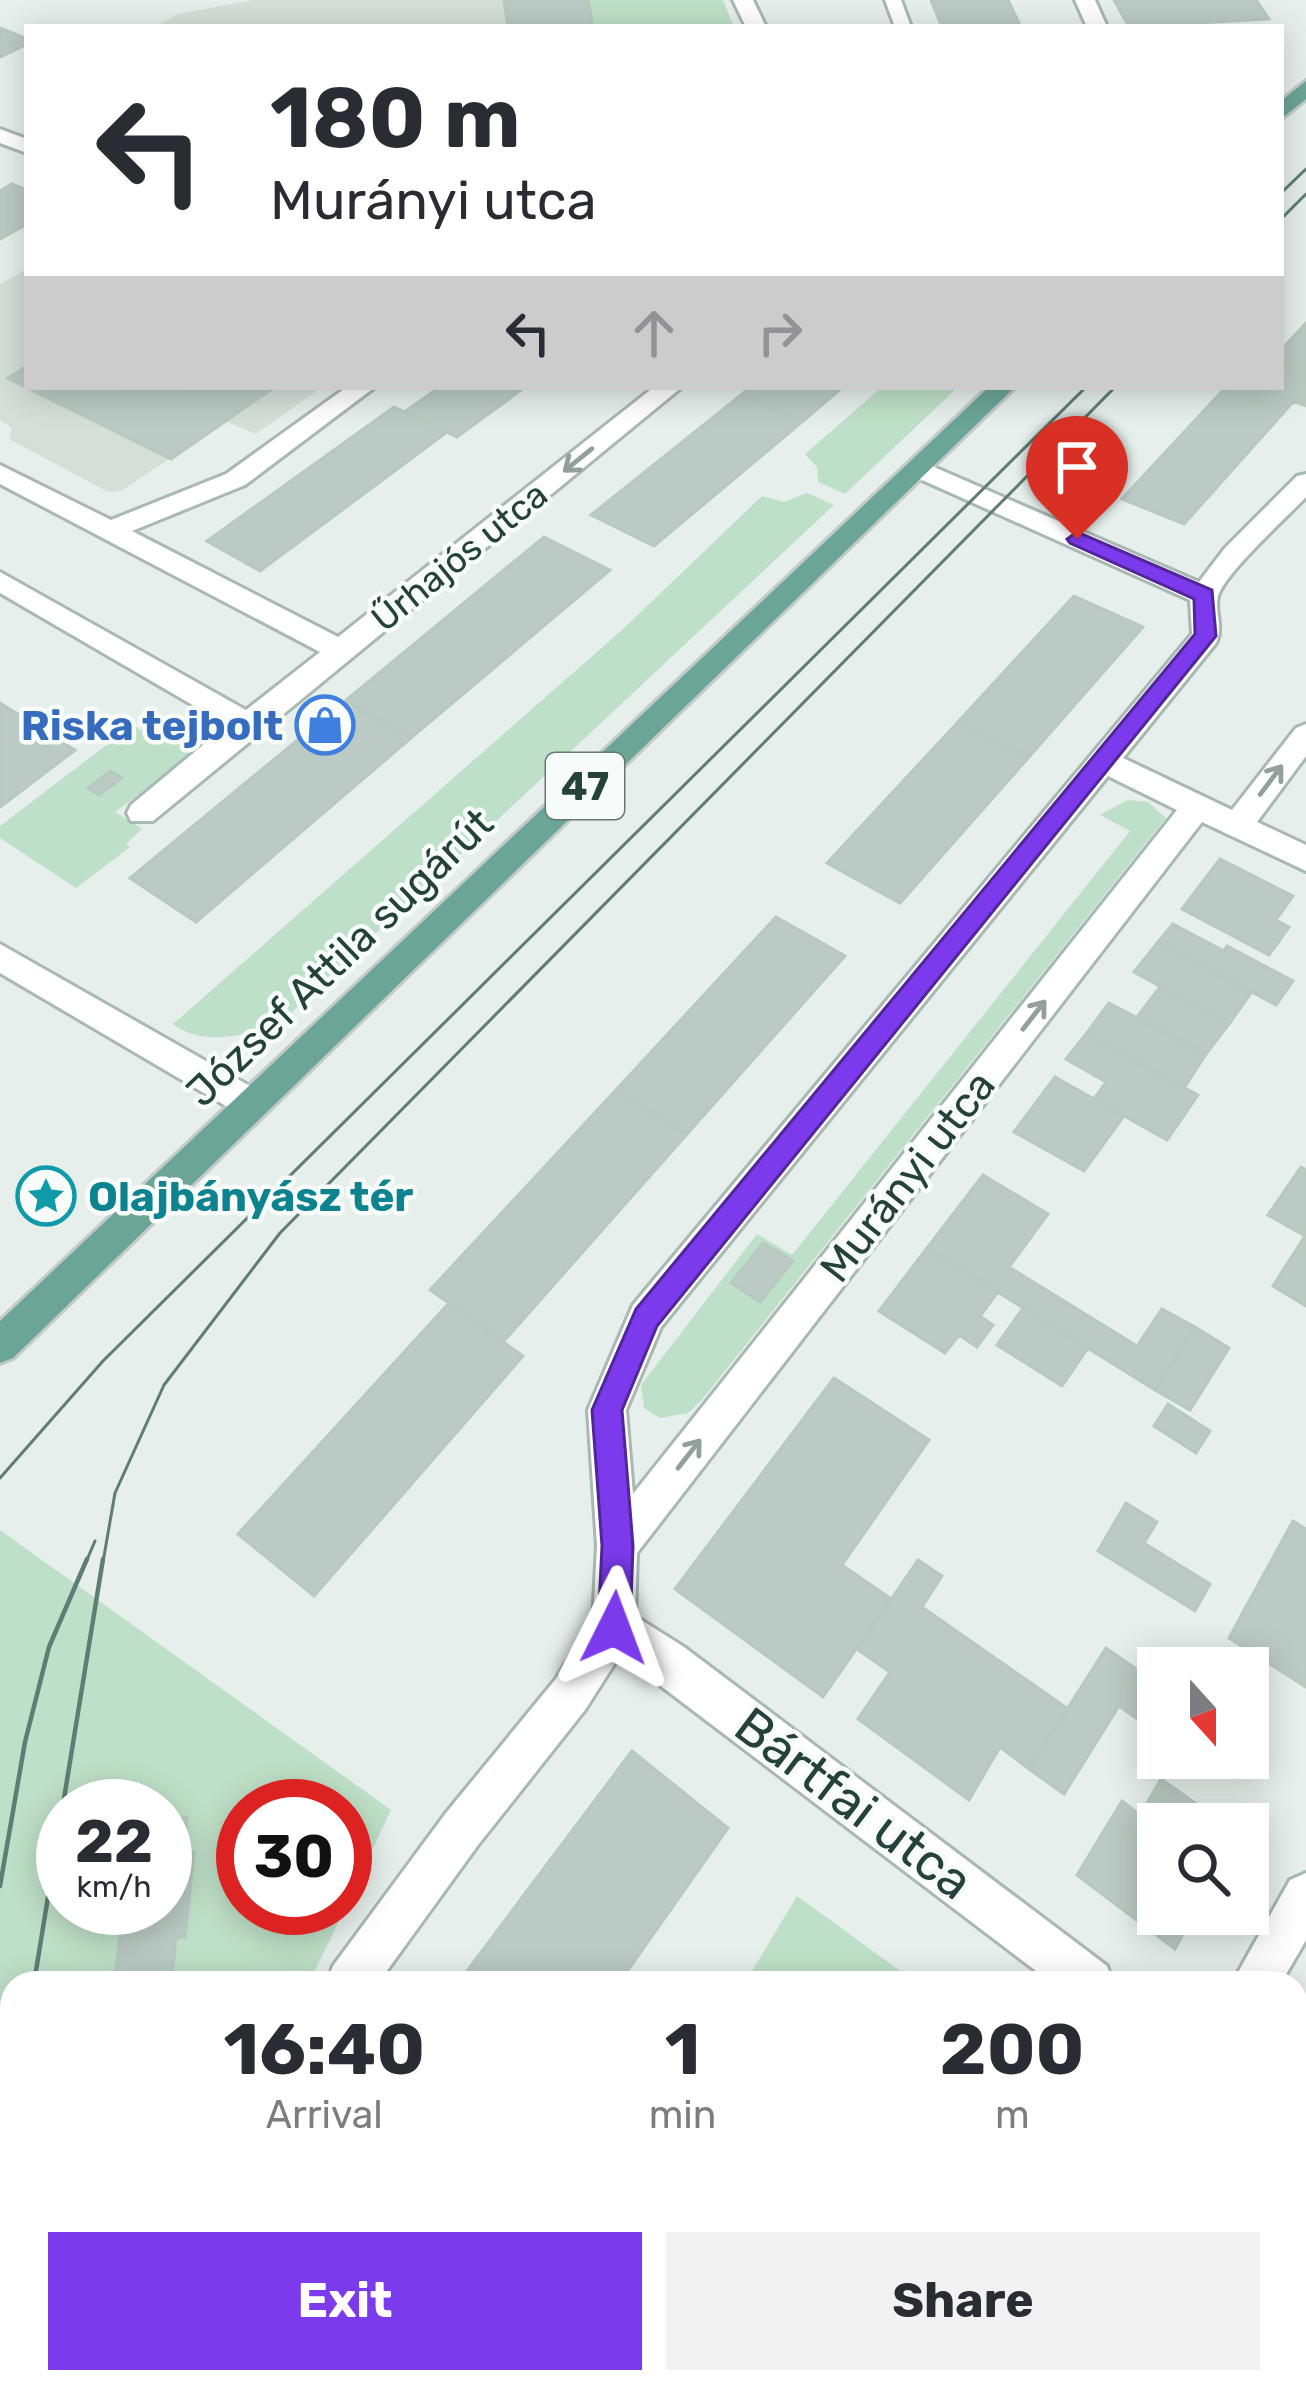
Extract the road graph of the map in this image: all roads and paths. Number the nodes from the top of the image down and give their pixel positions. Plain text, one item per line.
1 (1306, 87) edge
2 (1284, 110) edge
3 (359, 390) edge
4 (666, 390) edge
5 (1000, 390) edge
6 (920, 469) junction
7 (0, 473) edge
8 (1306, 482) edge
9 (112, 531) junction
10 (0, 581) edge
11 (1204, 595) junction
12 (341, 650) junction
13 (248, 724) junction
14 (1306, 735) edge
15 (1106, 762) junction
16 (1196, 807) junction
17 (142, 813) dead end
18 (1237, 826) junction
19 (1306, 859) edge
20 (0, 957) edge
21 (250, 1103) junction
22 (0, 1346) edge
23 (617, 1546) junction
24 (614, 1628) junction
25 (1306, 1896) edge
26 (359, 1971) edge
27 (1074, 1971) edge
28 (1262, 1971) edge

1 - 2 main road
3 - 9 street
4 -> 12 street, Űrhajós utca
5 - 6 main road, József Attila sugárút / 47
6 - 11 street
6 - 21 main road, József Attila sugárút / 47
7 - 9 street
8 - 11 street
9 - 12 street
10 - 13 street
11 - 15 street
12 - 13 street, Űrhajós utca
13 - 17 street, Űrhajós utca
18 -> 14 street
15 - 16 street
15 - 23 street
16 - 18 street
23 -> 16 street, Murányi utca
18 - 19 street
20 - 21 street
21 - 22 main road, József Attila sugárút / 47
23 - 24 street
24 - 26 street
24 - 27 street, Bártfai utca
25 - 28 street

